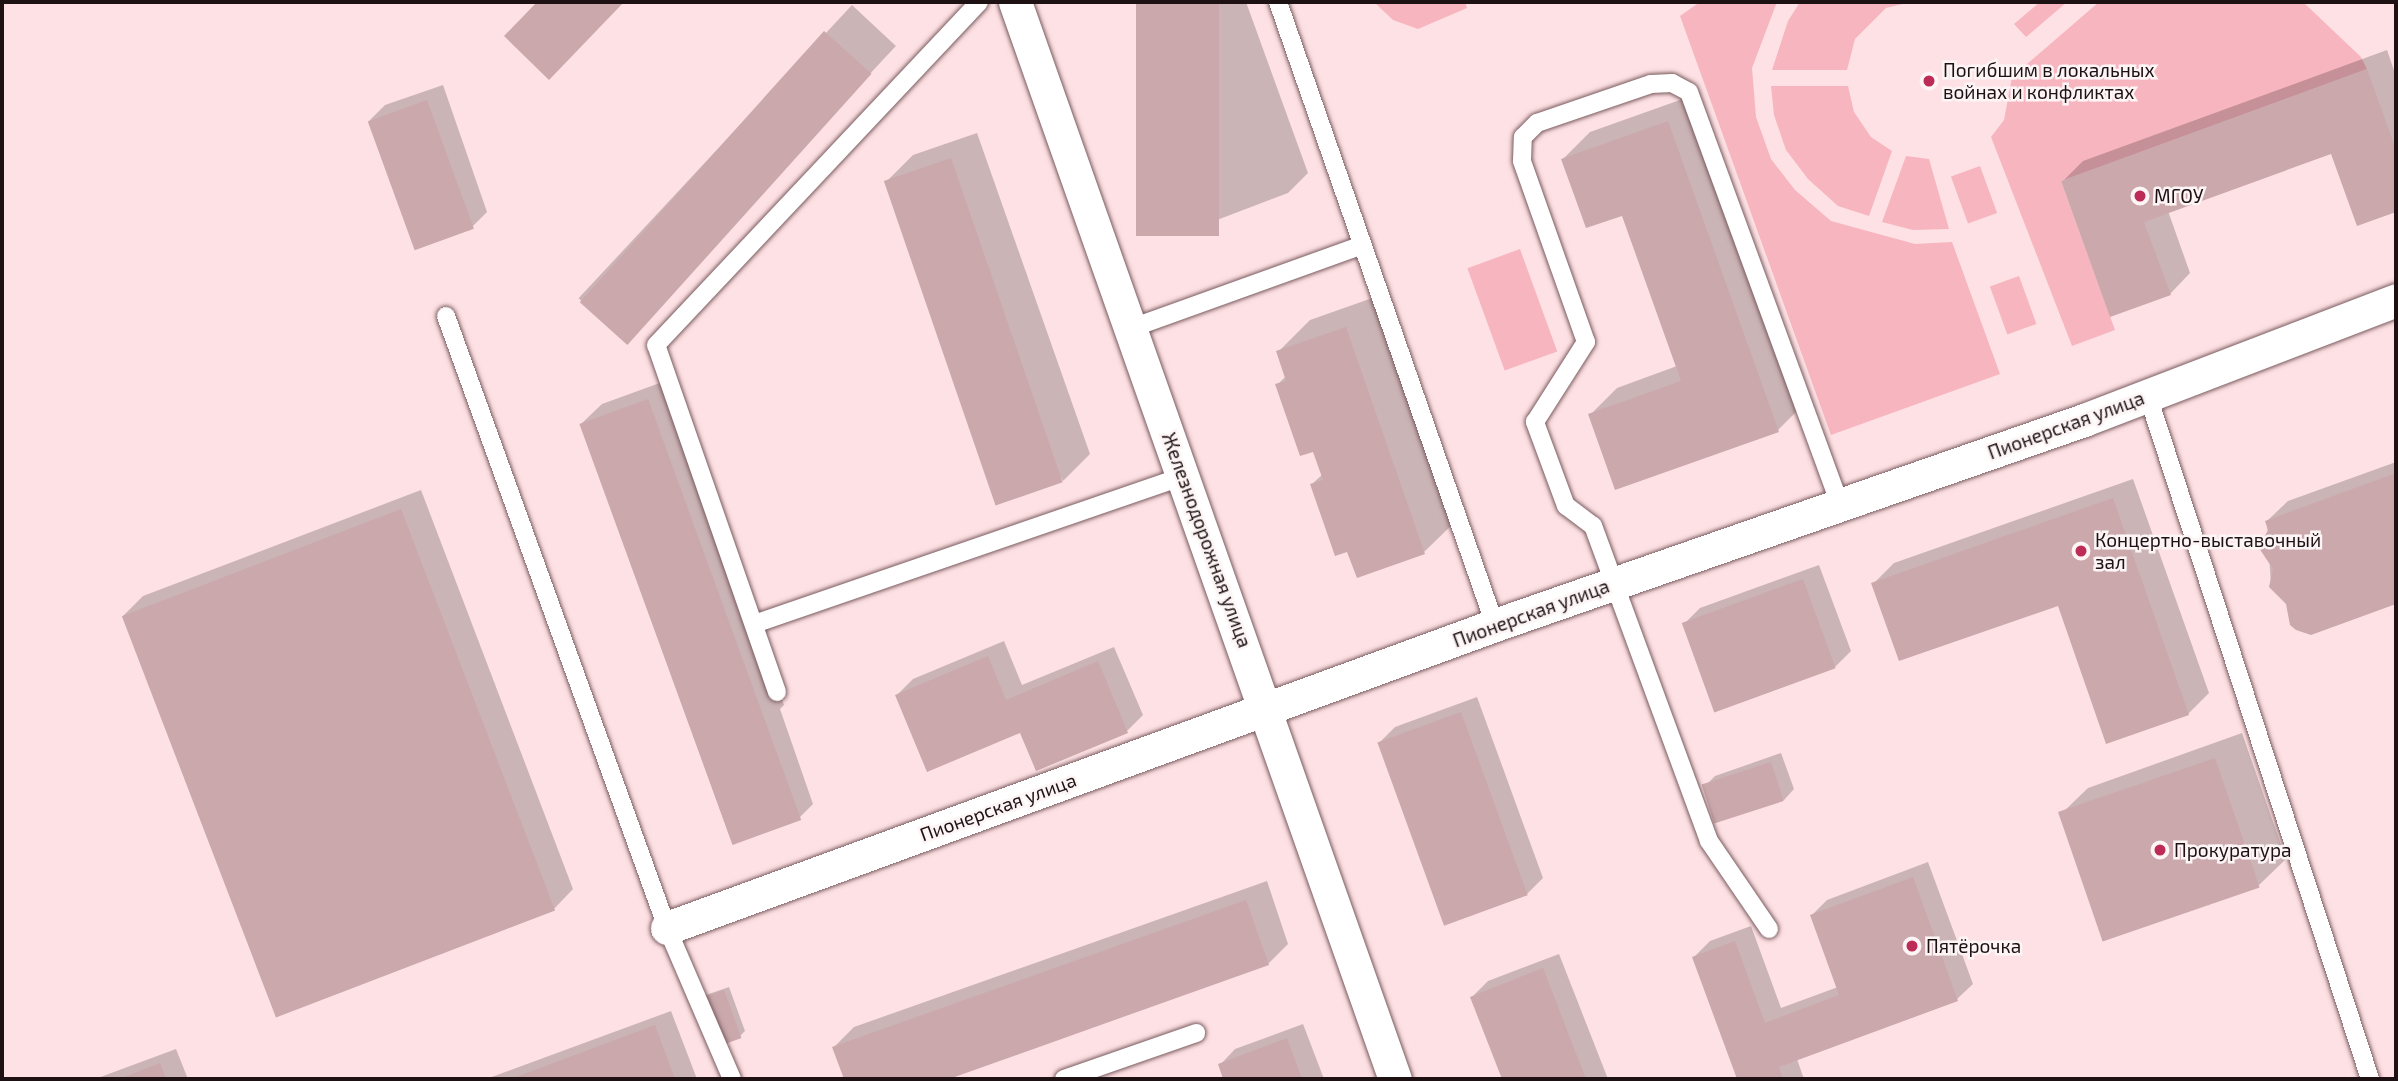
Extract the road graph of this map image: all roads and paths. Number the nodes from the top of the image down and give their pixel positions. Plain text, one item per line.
1 (979, 2) edge
2 (1015, 2) edge
3 (1278, 2) edge
4 (1362, 245) junction
5 (2396, 300) edge
6 (446, 316) dead end
7 (1132, 328) junction
8 (2148, 396) junction
9 (1184, 476) junction
10 (1839, 503) junction
11 (1613, 583) junction
12 (754, 624) junction
13 (1495, 625) junction
14 (777, 692) dead end
15 (1265, 710) junction
16 (667, 928) junction
17 (1769, 929) dead end
18 (1196, 1033) dead end
19 (733, 1079) edge
20 (1064, 1079) edge
21 (1395, 1079) edge
22 (2370, 1079) edge

1 - 12 lane
2 - 7 street, Железнодорожная улица
3 - 4 lane
4 - 7 lane
4 - 13 lane
5 - 8 street, Пионерская улица
6 - 16 lane
7 - 9 street, Железнодорожная улица
8 - 10 street, Пионерская улица
8 - 22 lane
9 - 12 lane
9 - 15 street, Железнодорожная улица
10 - 11 street, Пионерская улица
10 - 11 lane
11 - 13 street, Пионерская улица
11 - 17 lane
12 - 14 lane
13 - 15 street, Пионерская улица
15 - 16 street, Пионерская улица
15 - 21 street, Железнодорожная улица
16 - 19 lane
18 - 20 lane

